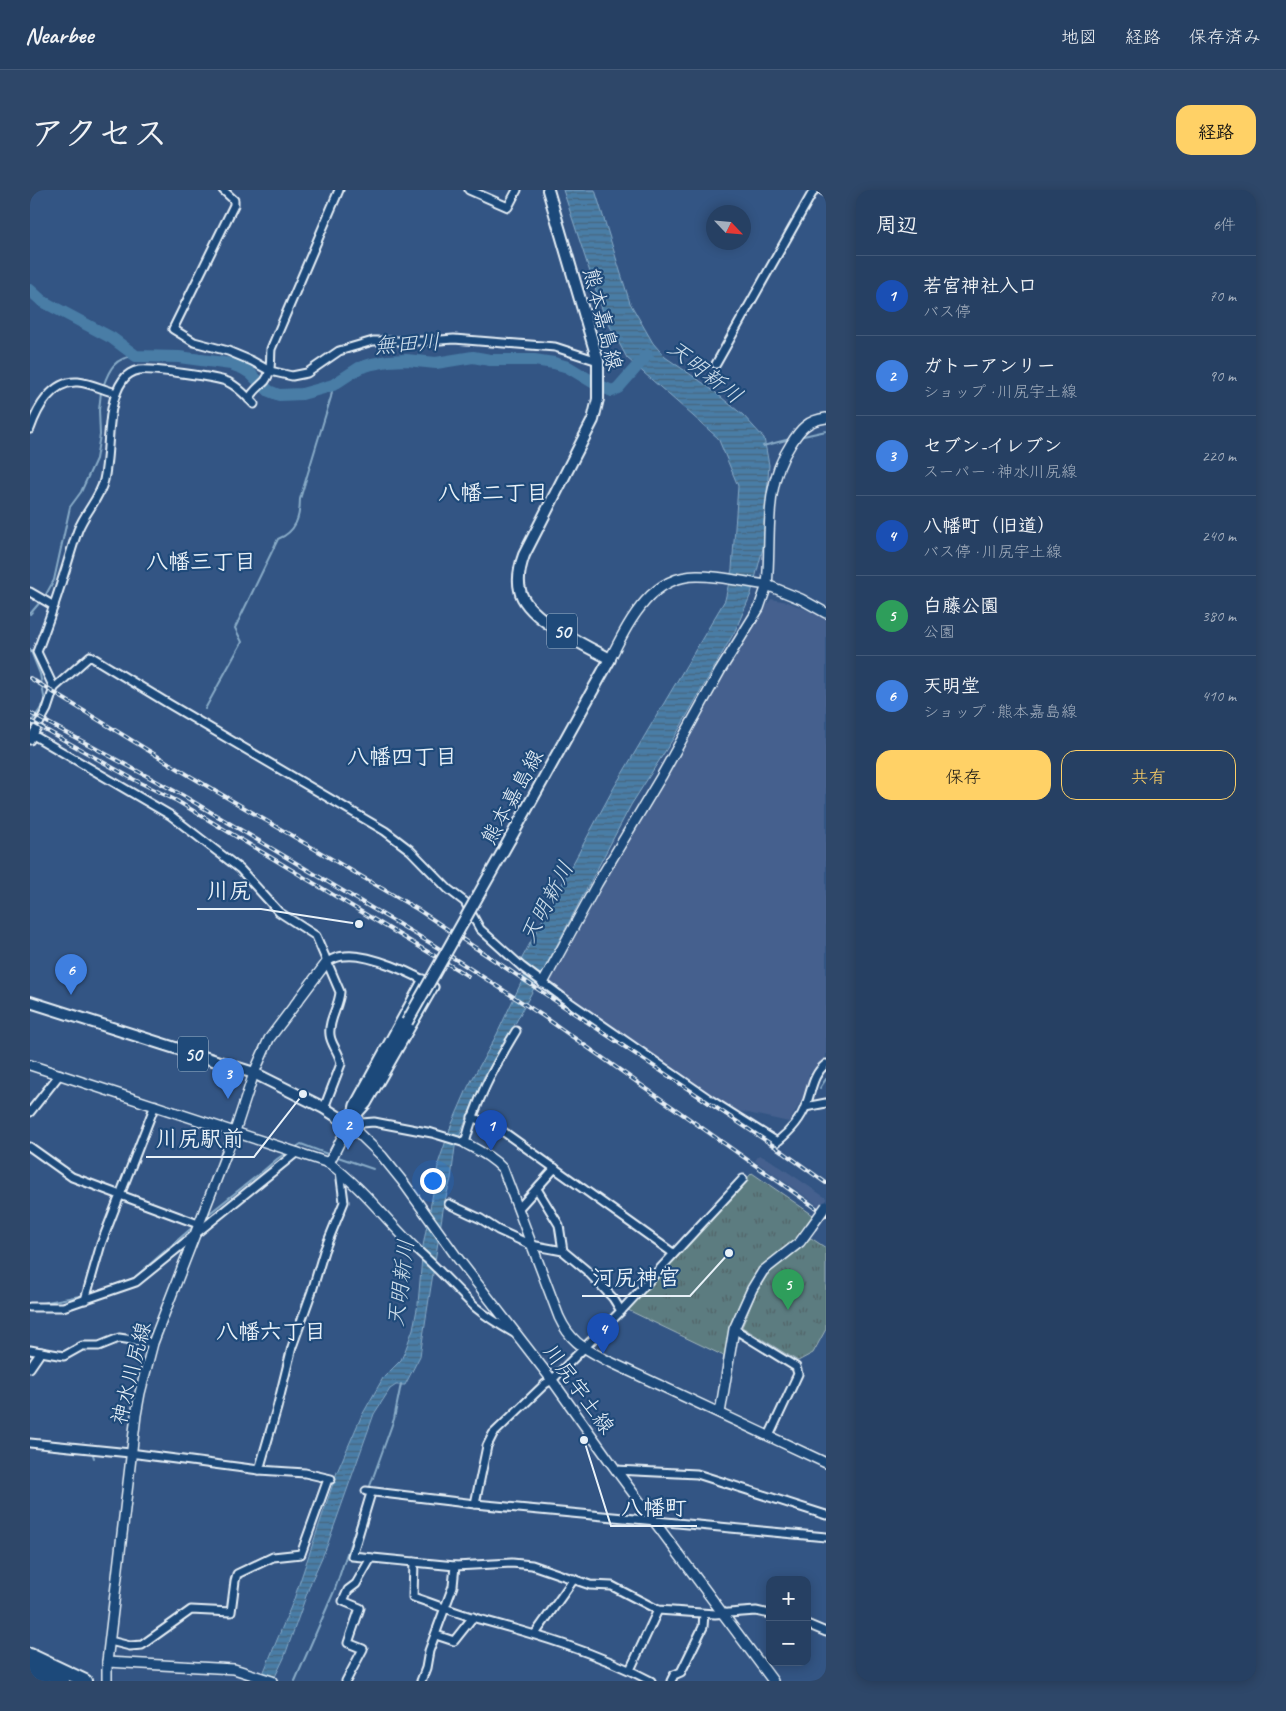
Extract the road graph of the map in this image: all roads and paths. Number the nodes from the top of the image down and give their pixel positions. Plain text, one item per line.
1 (223, 190) edge
2 (339, 190) edge
3 (469, 190) edge
4 (517, 190) edge
5 (548, 190) edge
6 (814, 190) edge
7 (822, 190) edge
8 (826, 192) edge
9 (598, 361) junction
10 (716, 364) dead end
11 (268, 374) junction
12 (116, 393) junction
13 (826, 418) edge
14 (30, 430) edge
15 (763, 585) junction
16 (33, 594) edge
17 (52, 604) junction
18 (826, 613) edge
19 (33, 652) edge
20 (610, 660) junction
21 (54, 688) junction
22 (32, 738) edge
23 (327, 962) junction
24 (423, 979) junction
25 (542, 983) junction
26 (30, 1002) edge
27 (516, 1032) dead end
28 (826, 1064) edge
29 (30, 1065) edge
30 (254, 1073) junction
31 (60, 1074) junction
32 (826, 1103) edge
33 (155, 1105) junction
34 (806, 1107) junction
35 (324, 1108) junction
36 (30, 1112) edge
37 (472, 1116) junction
38 (349, 1124) junction
39 (235, 1131) junction
40 (465, 1143) junction
41 (30, 1147) edge
42 (297, 1152) junction
43 (329, 1164) junction
44 (555, 1168) junction
45 (340, 1171) junction
46 (743, 1179) dead end
47 (537, 1188) junction
48 (120, 1195) junction
49 (449, 1204) dead end
50 (826, 1206) edge
51 (518, 1209) junction
52 (198, 1224) junction
53 (194, 1235) junction
54 (531, 1245) junction
55 (416, 1249) joint
56 (562, 1251) junction
57 (673, 1253) junction
58 (84, 1300) junction
59 (30, 1307) edge
60 (621, 1311) junction
61 (734, 1329) junction
62 (516, 1334) junction
63 (153, 1343) junction
64 (584, 1348) junction
65 (30, 1350) edge
66 (42, 1352) junction
67 (30, 1368) edge
68 (552, 1380) junction
69 (720, 1413) junction
70 (769, 1436) junction
71 (30, 1443) edge
72 (130, 1453) junction
73 (826, 1463) edge
74 (259, 1470) junction
75 (616, 1470) junction
76 (475, 1504) junction
77 (826, 1515) edge
78 (654, 1521) junction
79 (826, 1537) edge
80 (371, 1558) junction
81 (414, 1562) junction
82 (455, 1566) junction
83 (574, 1579) junction
84 (444, 1607) junction
85 (658, 1610) junction
86 (766, 1613) edge
87 (704, 1614) junction
88 (723, 1614) junction
89 (473, 1617) junction
90 (811, 1626) edge
91 (826, 1632) edge
92 (535, 1634) junction
93 (436, 1635) junction
94 (110, 1641) junction
95 (30, 1655) edge
96 (107, 1662) junction
97 (30, 1665) edge
98 (630, 1670) junction
99 (30, 1674) edge
100 (45, 1681) edge
101 (63, 1681) edge
102 (85, 1681) edge
103 (107, 1681) edge
104 (272, 1681) edge
105 (346, 1681) edge
106 (422, 1681) edge
107 (651, 1681) edge
108 (671, 1681) edge
109 (773, 1681) edge

1 - 11 street
2 - 11 street
3 - 4 street
5 - 9 main road, 熊本嘉島線 / 50
6 - 10 street
7 - 8 street
9 - 11 street
9 - 20 main road, 熊本嘉島線 / 50
11 - 12 street
12 - 14 street
12 - 17 street
13 - 15 main road
15 - 18 main road
15 - 20 main road
15 - 25 main road
16 - 17 street
17 - 19 street
19 - 21 street
20 - 38 main road, 熊本嘉島線, bridge
21 - 22 street
21 - 25 street
22 - 23 street
23 - 24 street
23 - 30 main road, 神水川尻線
23 - 35 street
24 - 38 street
24 - 38 street
25 - 34 street
26 - 30 main road, 50
27 - 37 street
28 - 34 street
29 - 31 main road
30 - 35 main road, 50
30 - 39 main road, 神水川尻線
31 - 33 main road
31 - 36 street
32 - 34 street
33 - 39 main road
33 - 48 street
35 - 38 main road, 50
37 - 40 street
37 - 44 street
38 - 40 street
38 - 43 main road
38 - 62 main road, 川尻宇土線
39 - 42 main road
39 - 52 main road, 神水川尻線
40 - 51 main road
41 - 48 street
42 - 43 main road
42 - 53 street
43 - 45 main road
44 - 47 street
44 - 57 street
45 - 55 main road
45 - 74 street
46 - 57 street
47 - 51 street
47 - 56 street
48 - 52 street
48 - 58 street
49 - 54 street
50 - 61 main road, bridge
51 - 54 main road
52 - 53 main road, 神水川尻線
53 - 58 street
53 - 63 main road, 神水川尻線
54 - 56 street
54 - 64 main road
55 - 62 street
56 - 60 street
57 - 60 street
58 - 59 street
60 - 64 street
61 - 69 main road
61 - 70 street
62 - 68 main road, 川尻宇土線
63 - 66 street
63 - 72 main road, 神水川尻線
64 - 68 street
64 - 69 main road
65 - 66 street
66 - 67 street
68 - 75 main road, 川尻宇土線
68 - 76 street
69 - 70 main road
70 - 73 main road
71 - 72 street
72 - 74 street
72 - 94 main road, 神水川尻線
74 - 94 street
75 - 77 street
75 - 78 main road, 川尻宇土線
76 - 78 street
76 - 80 street
78 - 79 street
78 - 88 main road, 川尻宇土線
80 - 81 street
80 - 105 street
81 - 82 street
81 - 84 street
82 - 83 street
82 - 84 street
83 - 85 street
83 - 92 street
84 - 89 street
84 - 93 street
85 - 87 street
85 - 98 street
86 - 88 street
87 - 88 street
87 - 108 street
88 - 109 main road, 川尻宇土線
89 - 92 street
89 - 93 street
90 - 91 street
92 - 98 street
93 - 106 street
94 - 96 main road, 神水川尻線
95 - 102 highway
96 - 103 main road, 神水川尻線
96 - 104 main road
97 - 101 highway
98 - 107 street
99 - 100 street

